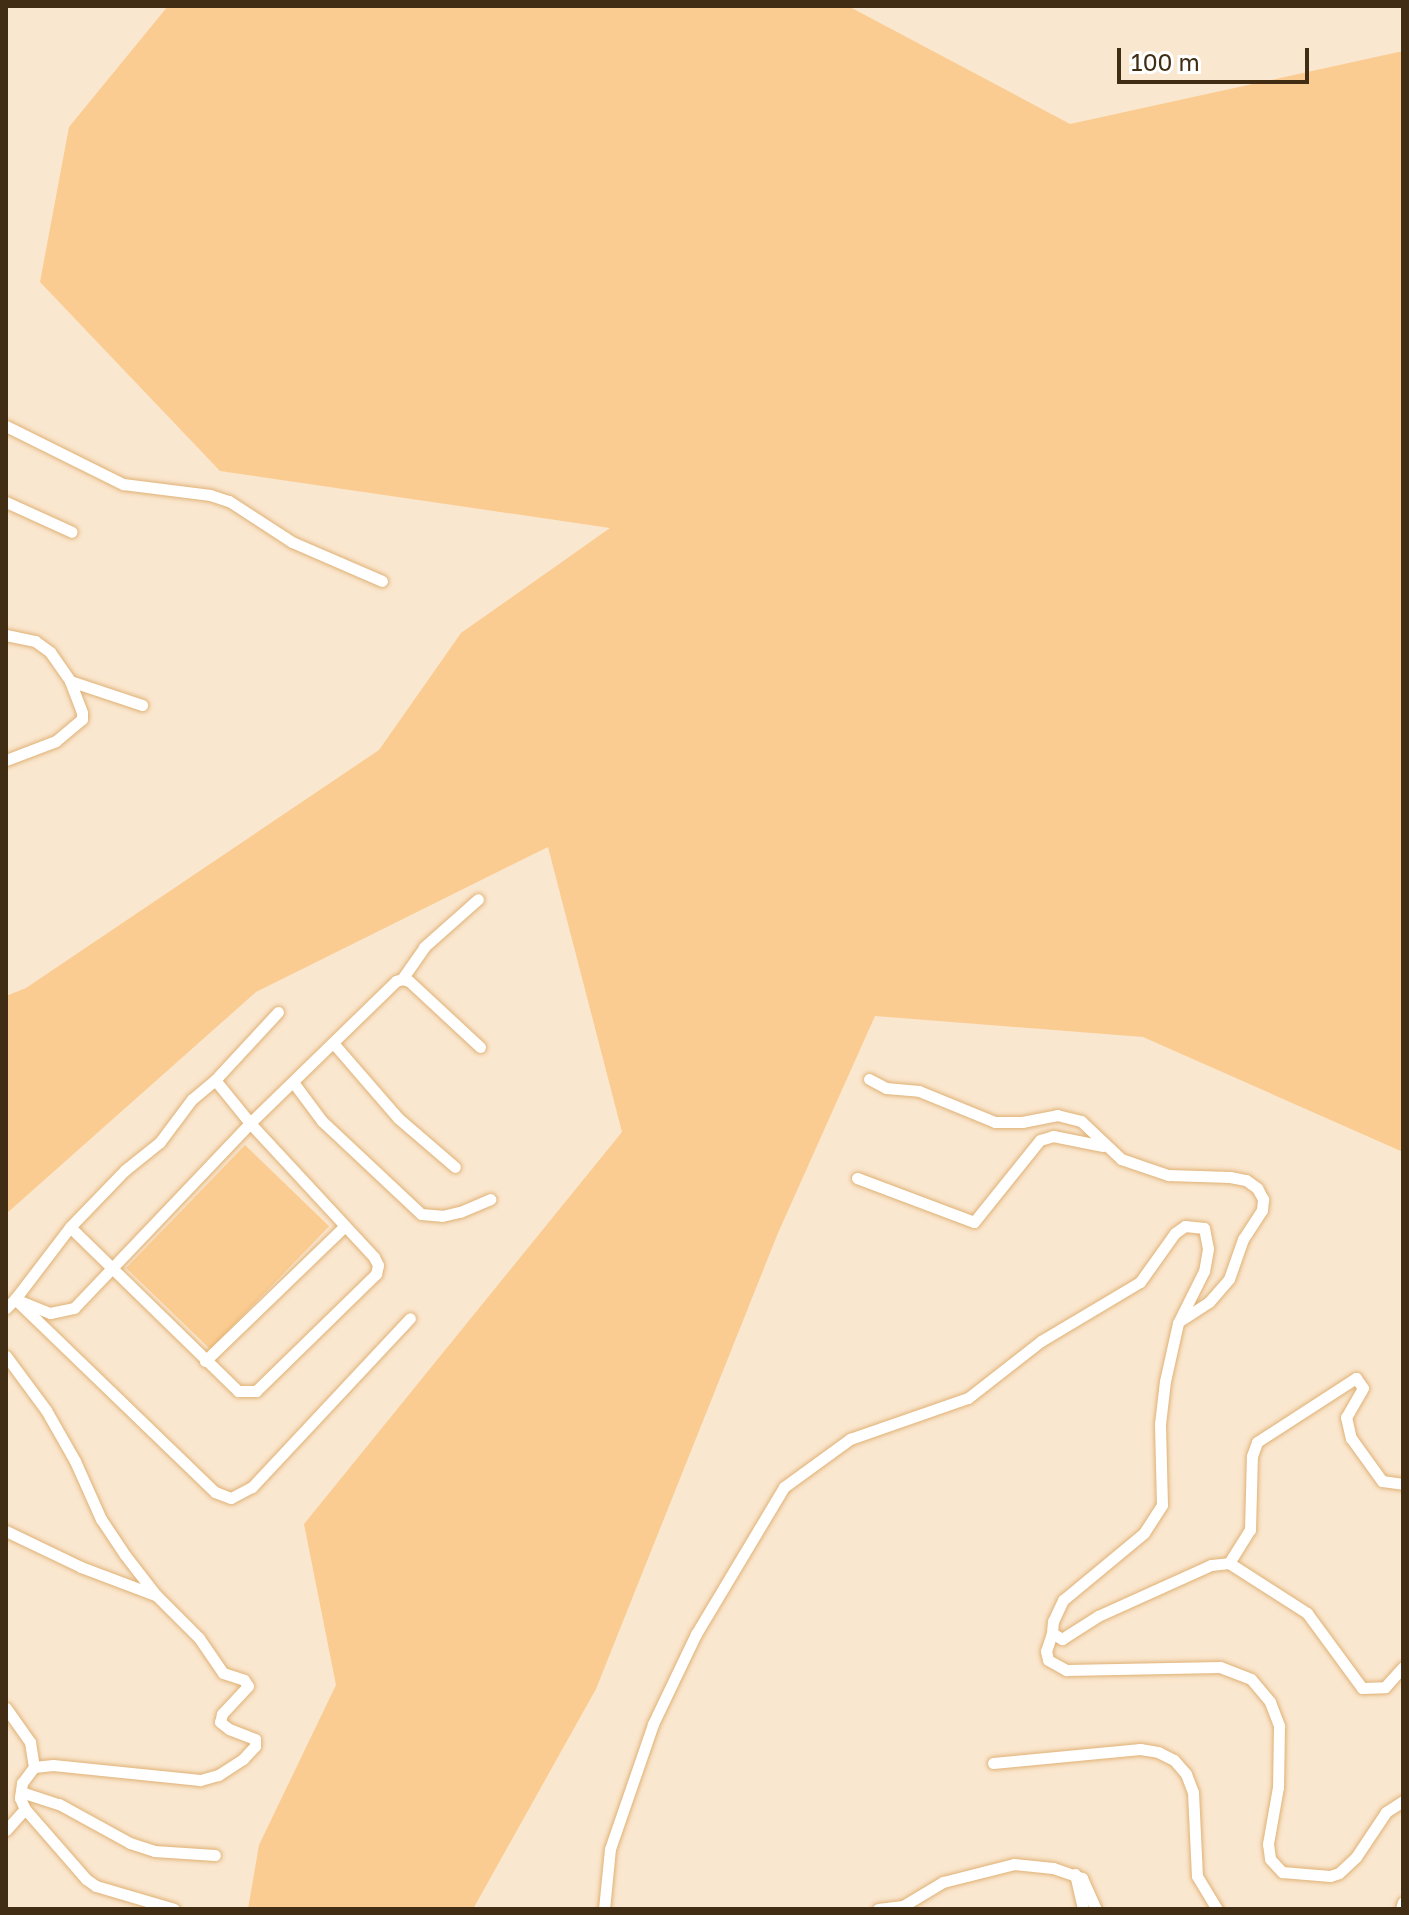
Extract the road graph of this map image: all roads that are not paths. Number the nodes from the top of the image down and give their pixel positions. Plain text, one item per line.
1 (6, 426) edge
2 (6, 502) edge
3 (72, 532) dead end
4 (382, 581) dead end
5 (6, 635) edge
6 (70, 681) junction
7 (142, 705) dead end
8 (6, 760) edge
9 (478, 899) dead end
10 (402, 979) junction
11 (278, 1012) dead end
12 (334, 1044) junction
13 (480, 1047) dead end
14 (869, 1079) dead end
15 (215, 1080) junction
16 (293, 1082) junction
17 (250, 1123) junction
18 (1107, 1148) junction
19 (455, 1167) dead end
20 (857, 1178) dead end
21 (490, 1199) dead end
22 (345, 1226) junction
23 (70, 1227) junction
24 (113, 1266) junction
25 (10, 1304) edge
26 (410, 1318) dead end
27 (1178, 1323) junction
28 (6, 1356) edge
29 (205, 1361) junction
30 (1403, 1484) edge
31 (6, 1531) edge
32 (1229, 1563) junction
33 (156, 1595) junction
34 (1052, 1633) junction
35 (1403, 1667) edge
36 (6, 1708) edge
37 (993, 1763) dead end
38 (34, 1767) junction
39 (21, 1792) junction
40 (1403, 1801) edge
41 (25, 1809) junction
42 (6, 1830) edge
43 (215, 1855) dead end
44 (1075, 1874) junction
45 (1403, 1902) edge
46 (174, 1909) edge
47 (604, 1909) edge
48 (878, 1909) edge
49 (1083, 1909) edge
50 (1096, 1909) edge
51 (1217, 1909) edge
52 (1401, 1909) edge

1 - 4 street
2 - 3 street
5 - 6 street
6 - 7 street
6 - 8 street
9 - 10 street
10 - 12 street
10 - 13 street
11 - 15 street
12 - 16 street
12 - 19 street
14 - 18 street
15 - 17 street
15 - 23 street
16 - 17 street
16 - 21 street
17 - 22 street
17 - 24 street
18 - 20 street
18 - 27 street
22 - 29 street
22 - 29 street
23 - 24 street
23 - 25 street
24 - 25 street
24 - 29 street
25 - 26 street
27 - 34 street
27 - 47 street
28 - 33 street
30 - 32 street
31 - 33 street
32 - 34 street
32 - 35 street
33 - 38 street
34 - 40 street
36 - 38 street
37 - 51 street
38 - 39 street
39 - 41 street
39 - 43 street
41 - 42 street
41 - 46 street
44 - 48 street
44 - 49 street
44 - 50 street
45 - 52 street

